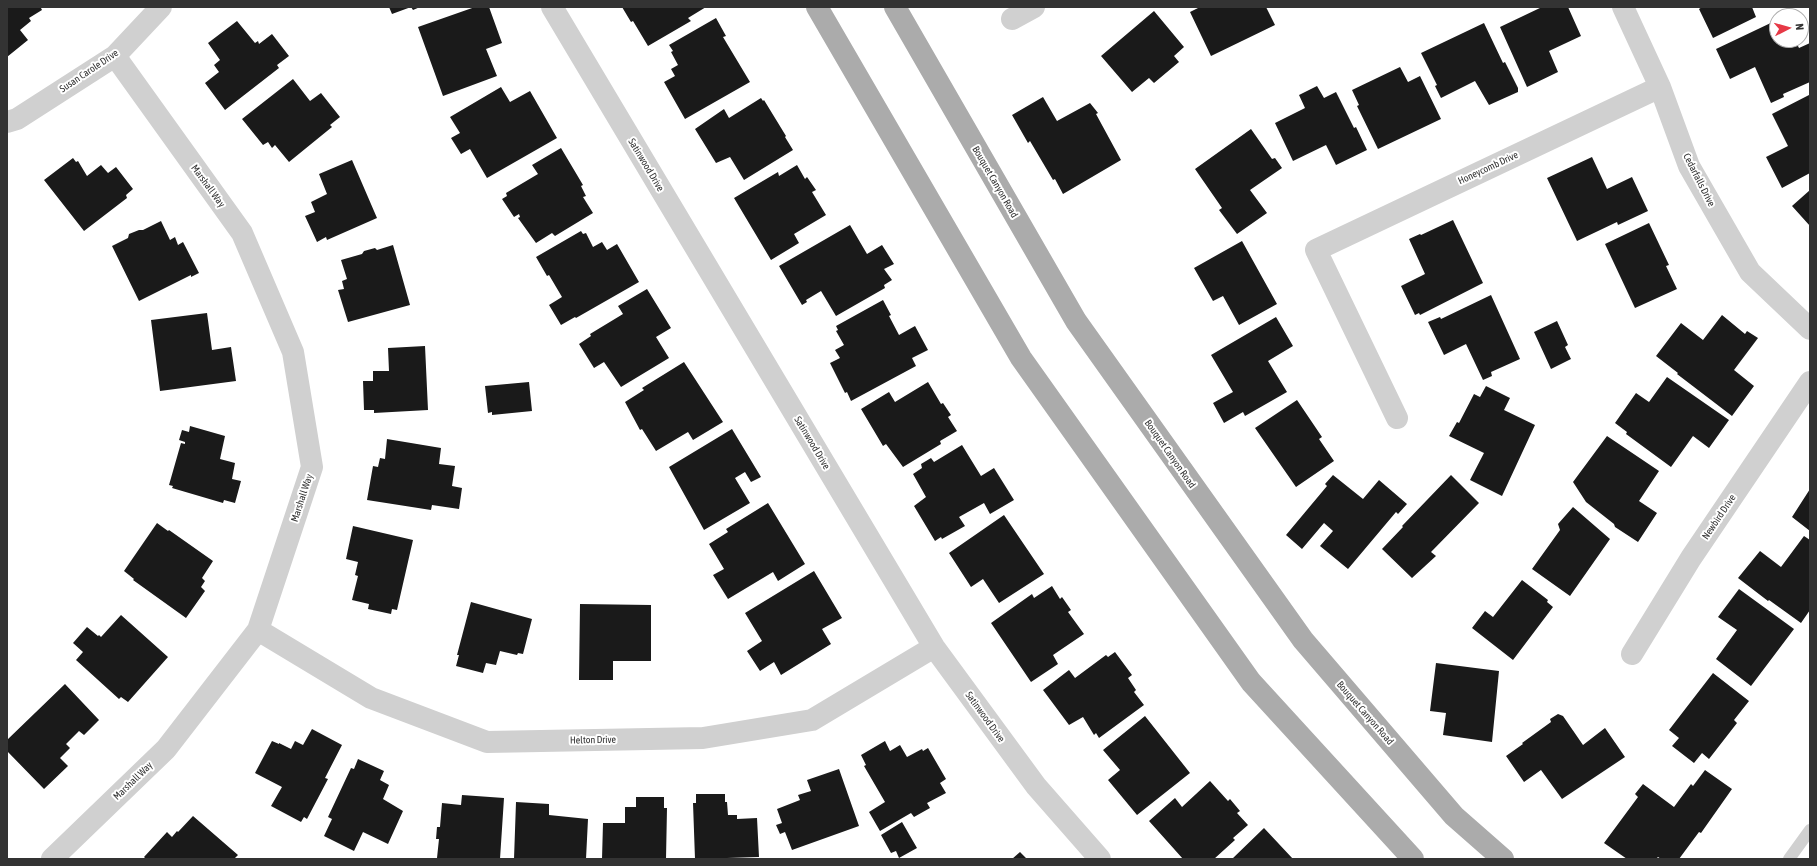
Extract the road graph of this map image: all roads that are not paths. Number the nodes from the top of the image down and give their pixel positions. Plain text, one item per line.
1 (160, 7) edge
2 (552, 7) edge
3 (817, 7) edge
4 (895, 7) edge
5 (1034, 7) edge
6 (1623, 7) edge
7 (1012, 19) dead end
8 (115, 56) junction
9 (1660, 87) junction
10 (7, 122) edge
11 (1810, 329) edge
12 (1810, 382) edge
13 (1397, 418) dead end
14 (258, 630) junction
15 (934, 647) junction
16 (1632, 654) dead end
17 (1810, 830) edge
18 (52, 859) edge
19 (1100, 859) edge
20 (1413, 859) edge
21 (1503, 859) edge
22 (1789, 859) edge

1 - 8 street, Susan Carole Drive
2 - 15 street, Satinwood Drive
3 - 20 main road
4 - 21 main road, Bouquet Canyon Road
5 - 7 street
6 - 9 street, Cedarfalls Drive
8 - 10 street, Susan Carole Drive
8 - 14 street, Marshall Way
9 - 11 street, Cedarfalls Drive
9 - 13 street, Honeycomb Drive
12 - 16 street, Newbird Drive
14 - 15 street, Helton Drive
14 - 18 street, Marshall Way
15 - 19 street, Satinwood Drive
17 - 22 lane

